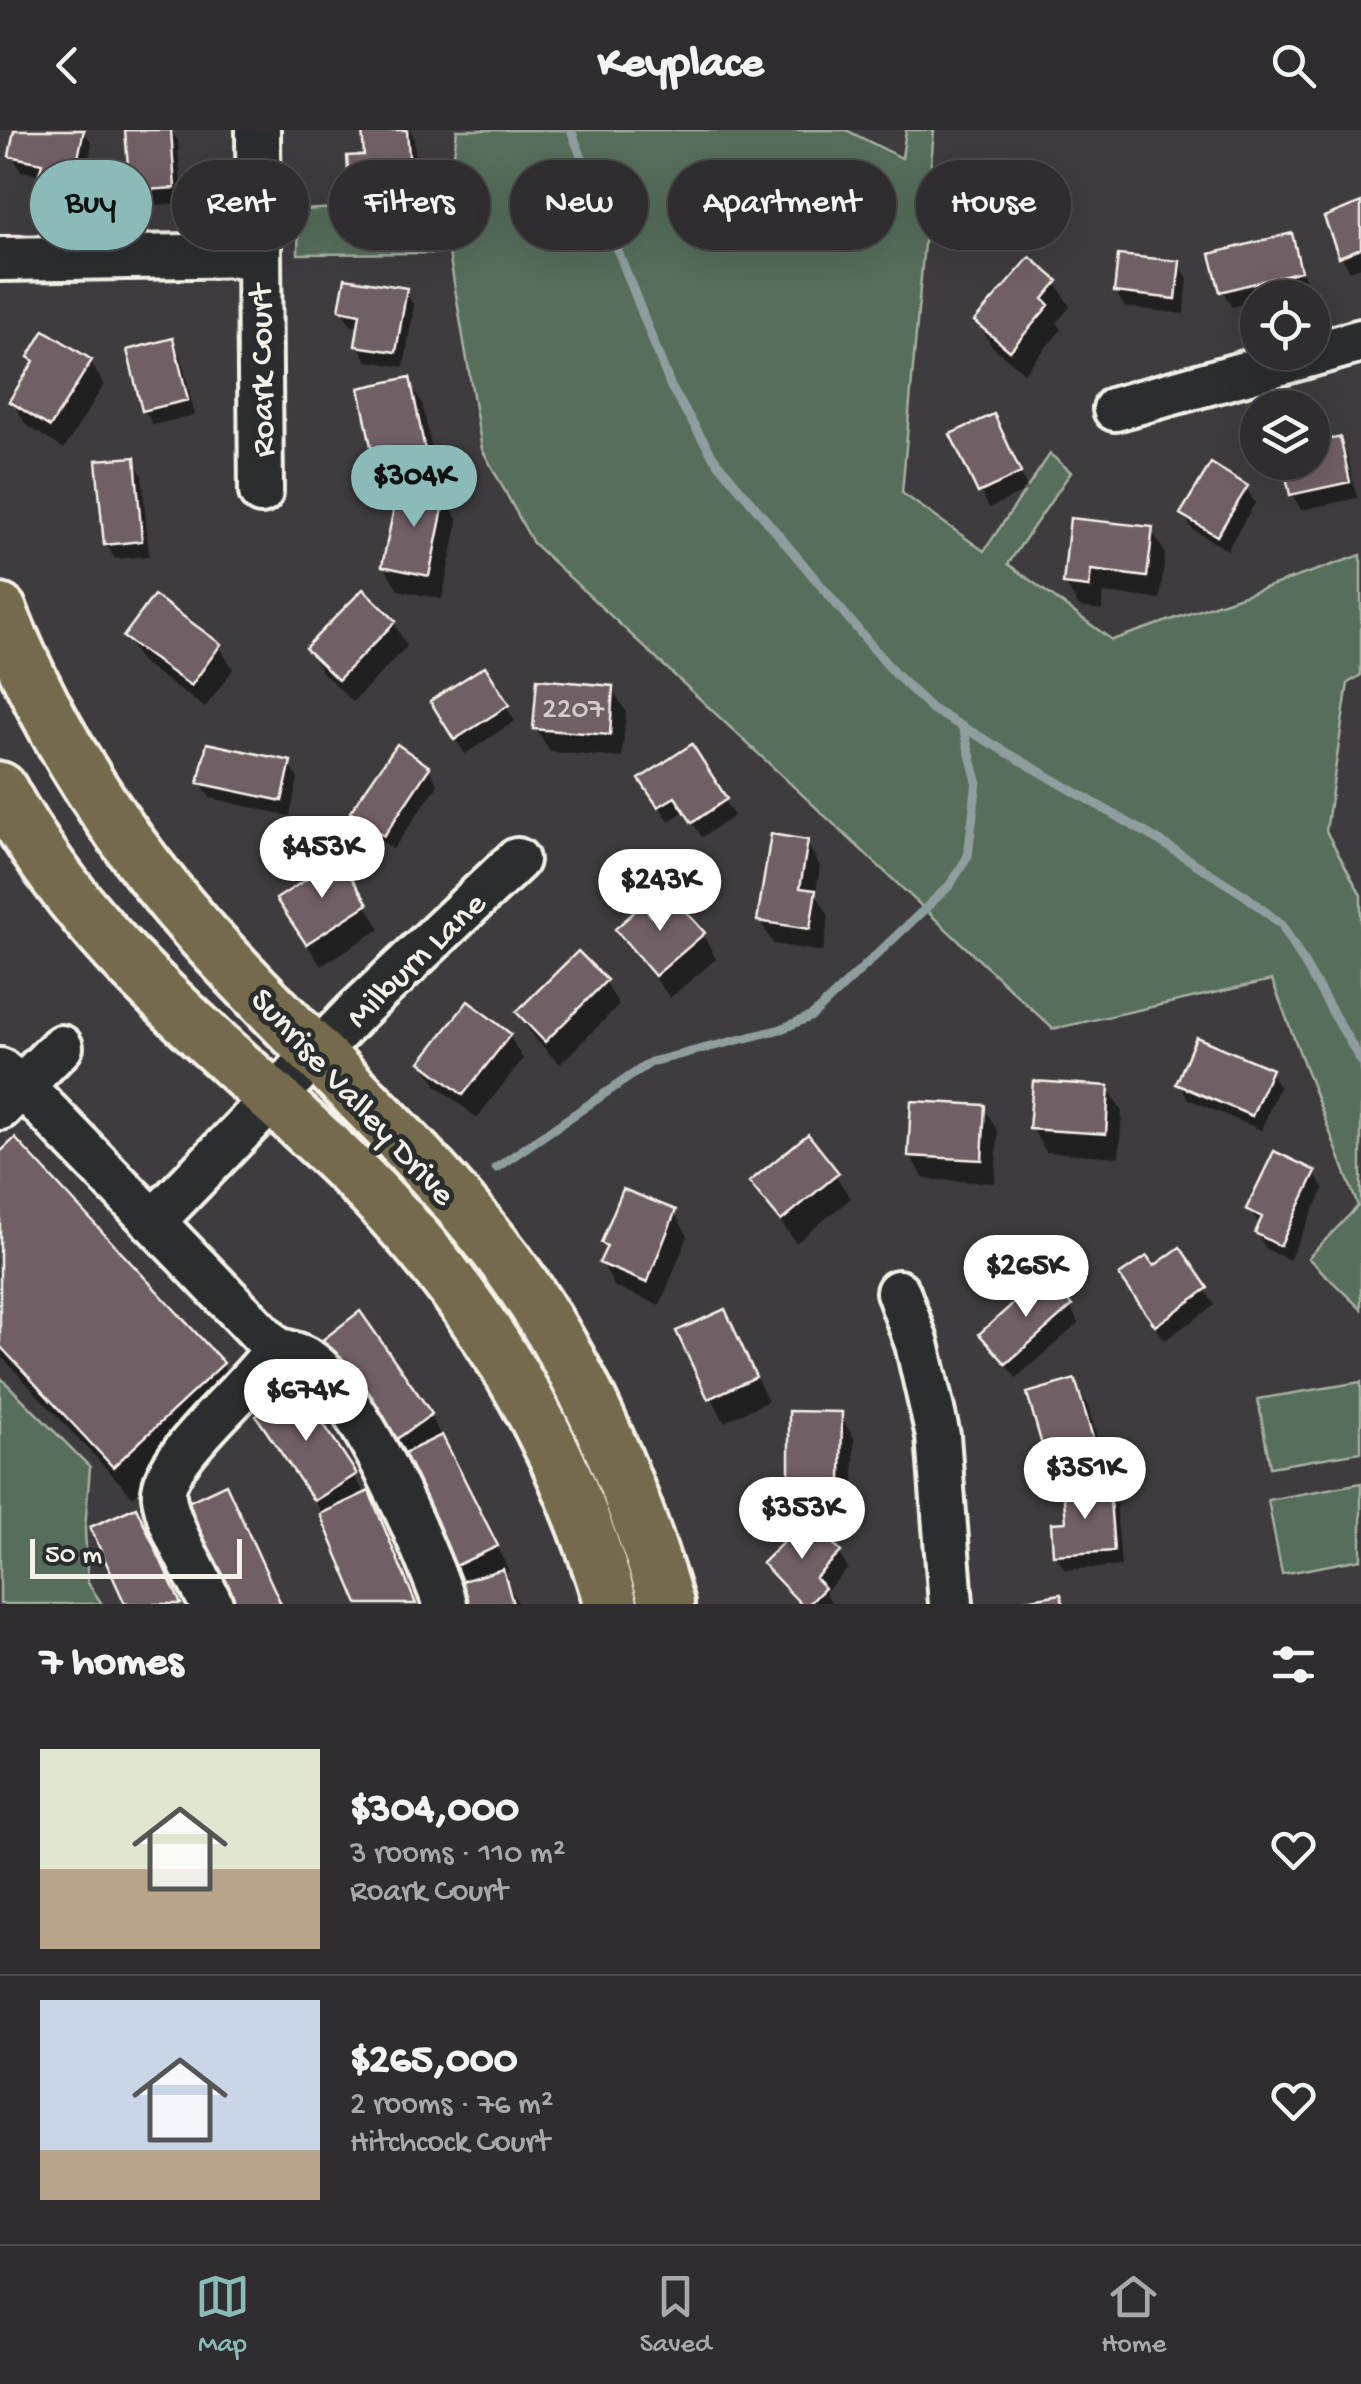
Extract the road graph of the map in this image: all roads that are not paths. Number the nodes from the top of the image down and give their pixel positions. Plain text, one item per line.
1 (258, 130) edge
2 (256, 255) junction
3 (0, 259) edge
4 (1361, 341) edge
5 (1115, 409) dead end
6 (261, 492) dead end
7 (0, 611) edge
8 (0, 789) edge
9 (517, 860) dead end
10 (62, 1048) dead end
11 (317, 1053) junction
12 (7, 1089) edge
13 (272, 1102) junction
14 (153, 1222) junction
15 (898, 1292) dead end
16 (276, 1349) junction
17 (211, 1604) edge
18 (445, 1604) edge
19 (611, 1604) edge
20 (667, 1604) edge
21 (950, 1604) edge

1 - 2 street, Roark Court
2 - 3 street
2 - 6 street, Roark Court
4 - 5 street
7 - 11 main road, Sunrise Valley Drive
8 - 13 main road, Sunrise Valley Drive
9 - 11 street, Milburn Lane
10 - 12 street
11 - 13 street, Milburn Lane
11 - 20 main road, Sunrise Valley Drive
12 - 14 street
13 - 14 street, Milburn Lane
13 - 19 main road, Sunrise Valley Drive
14 - 16 street
15 - 21 street
16 - 17 street
16 - 18 street

